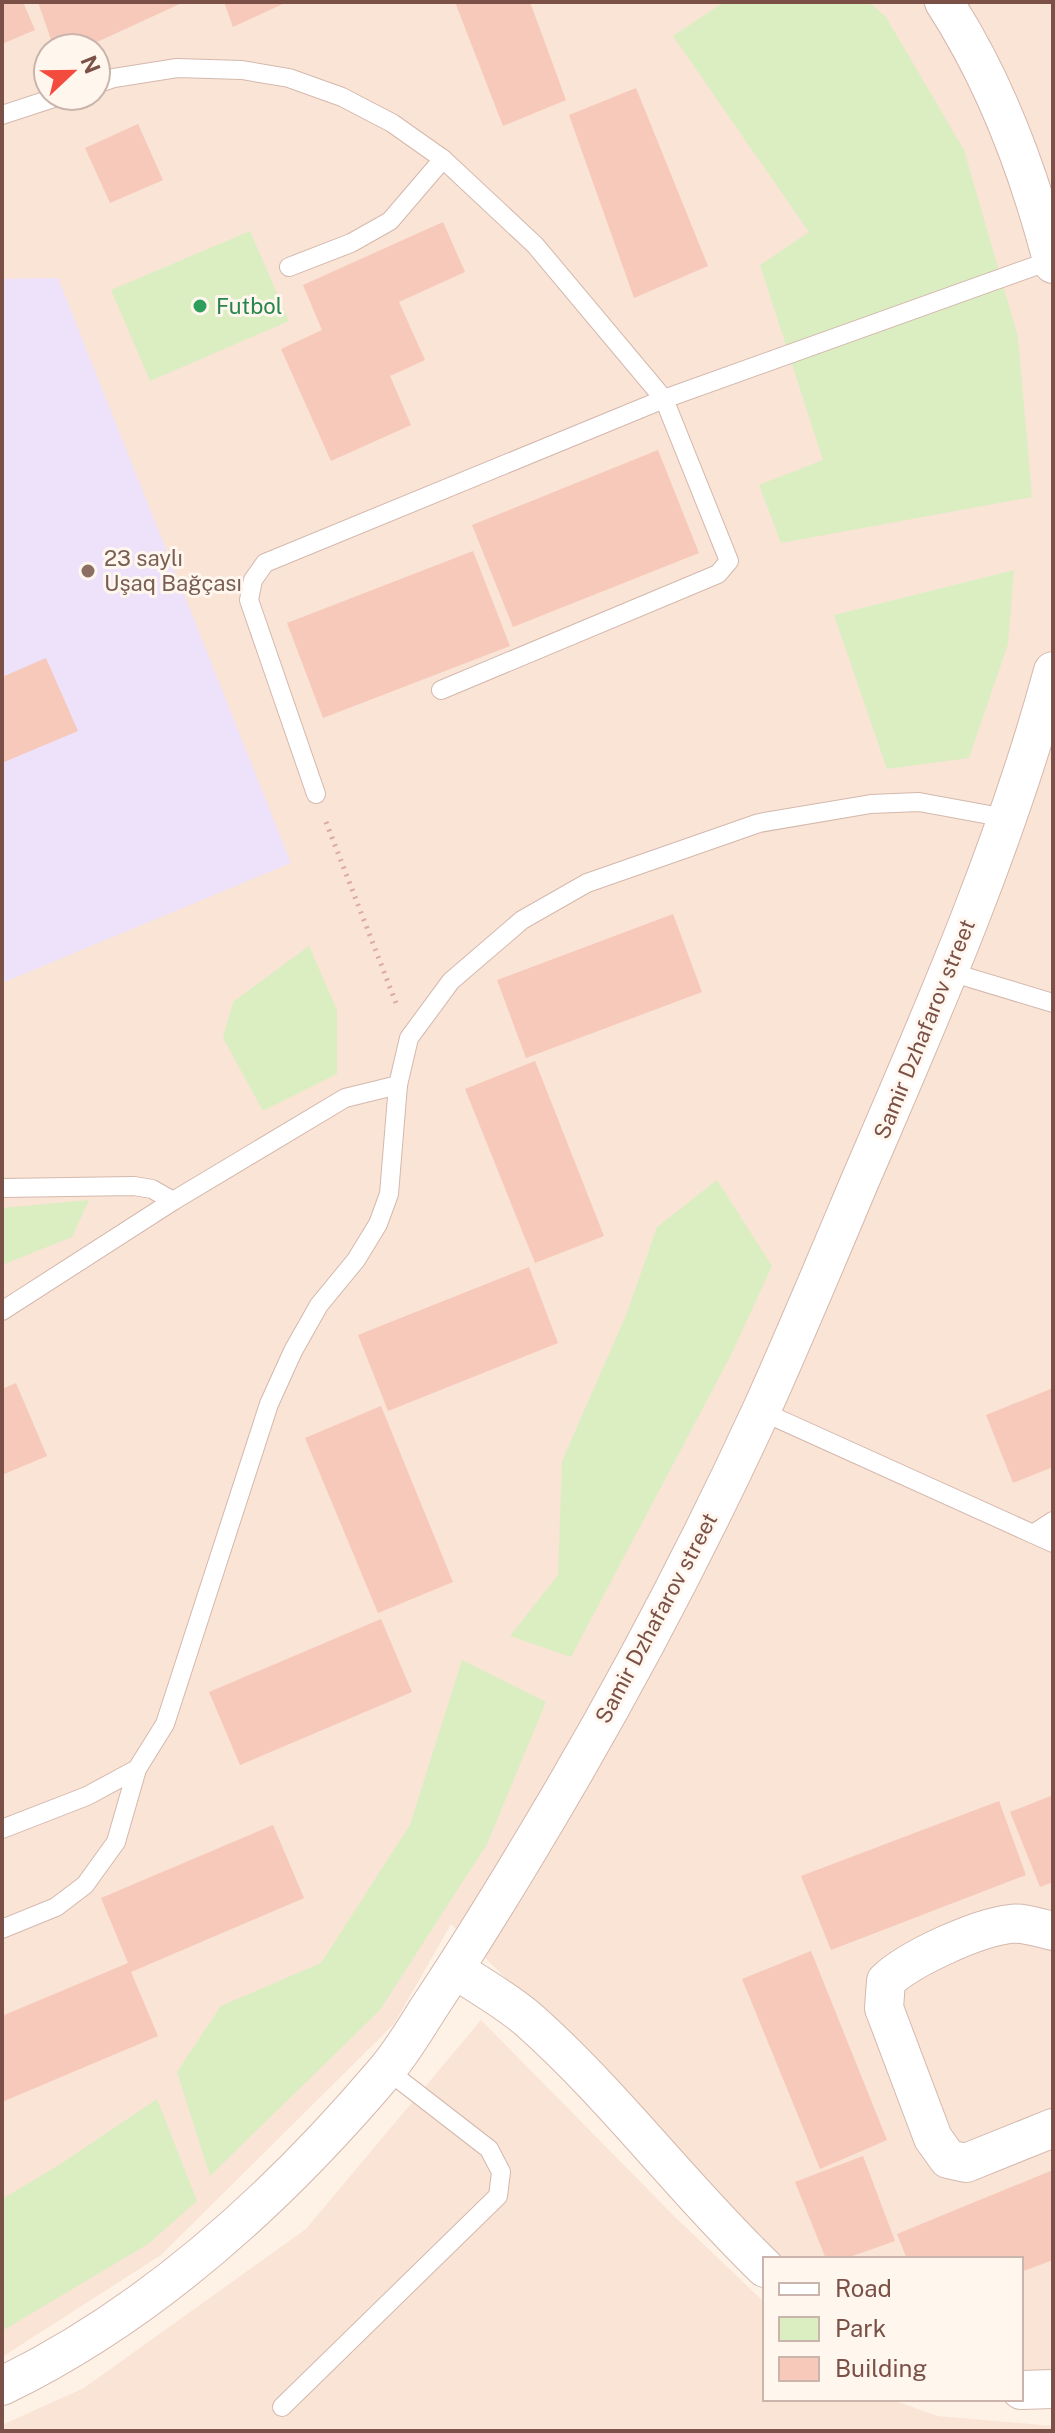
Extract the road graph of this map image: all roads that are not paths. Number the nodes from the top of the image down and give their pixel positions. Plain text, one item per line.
1 (944, 2) edge
2 (112, 79) edge
3 (32, 105) edge
4 (2, 115) edge
5 (443, 159) junction
6 (1053, 262) edge
7 (289, 267) dead end
8 (664, 399) junction
9 (1053, 671) edge
10 (441, 690) dead end
11 (316, 794) road end
12 (1006, 818) junction
13 (950, 972) junction
14 (1053, 1003) edge
15 (398, 1085) junction
16 (2, 1188) edge
17 (173, 1201) junction
18 (2, 1311) edge
19 (761, 1411) junction
20 (1053, 1521) edge
21 (1033, 1534) junction
22 (1053, 1543) edge
23 (137, 1769) junction
24 (2, 1829) edge
25 (2, 1929) edge
26 (1053, 1931) edge
27 (455, 1969) junction
28 (387, 2070) junction
29 (1053, 2128) edge
30 (763, 2266) edge
31 (2, 2386) edge
32 (1053, 2389) edge
33 (1023, 2390) edge
34 (282, 2407) dead end

1 - 6 street
2 - 5 lane
3 - 4 lane
5 - 7 lane
5 - 8 lane
6 - 8 lane
8 - 10 lane
8 - 11 lane
9 - 12 street, Samir Dzhafarov street
12 - 13 street, Samir Dzhafarov street
12 - 15 lane
13 - 14 lane
13 - 19 street, Samir Dzhafarov street
15 - 17 lane
15 - 23 lane
16 - 17 lane
17 - 18 lane
19 - 21 lane
19 - 27 street, Samir Dzhafarov street
20 - 21 lane
21 - 22 lane
23 - 24 lane
23 - 25 lane
26 - 29 street
27 - 28 street, Samir Dzhafarov street
27 - 30 street
28 - 31 street, Samir Dzhafarov street
28 - 34 lane
32 - 33 street

